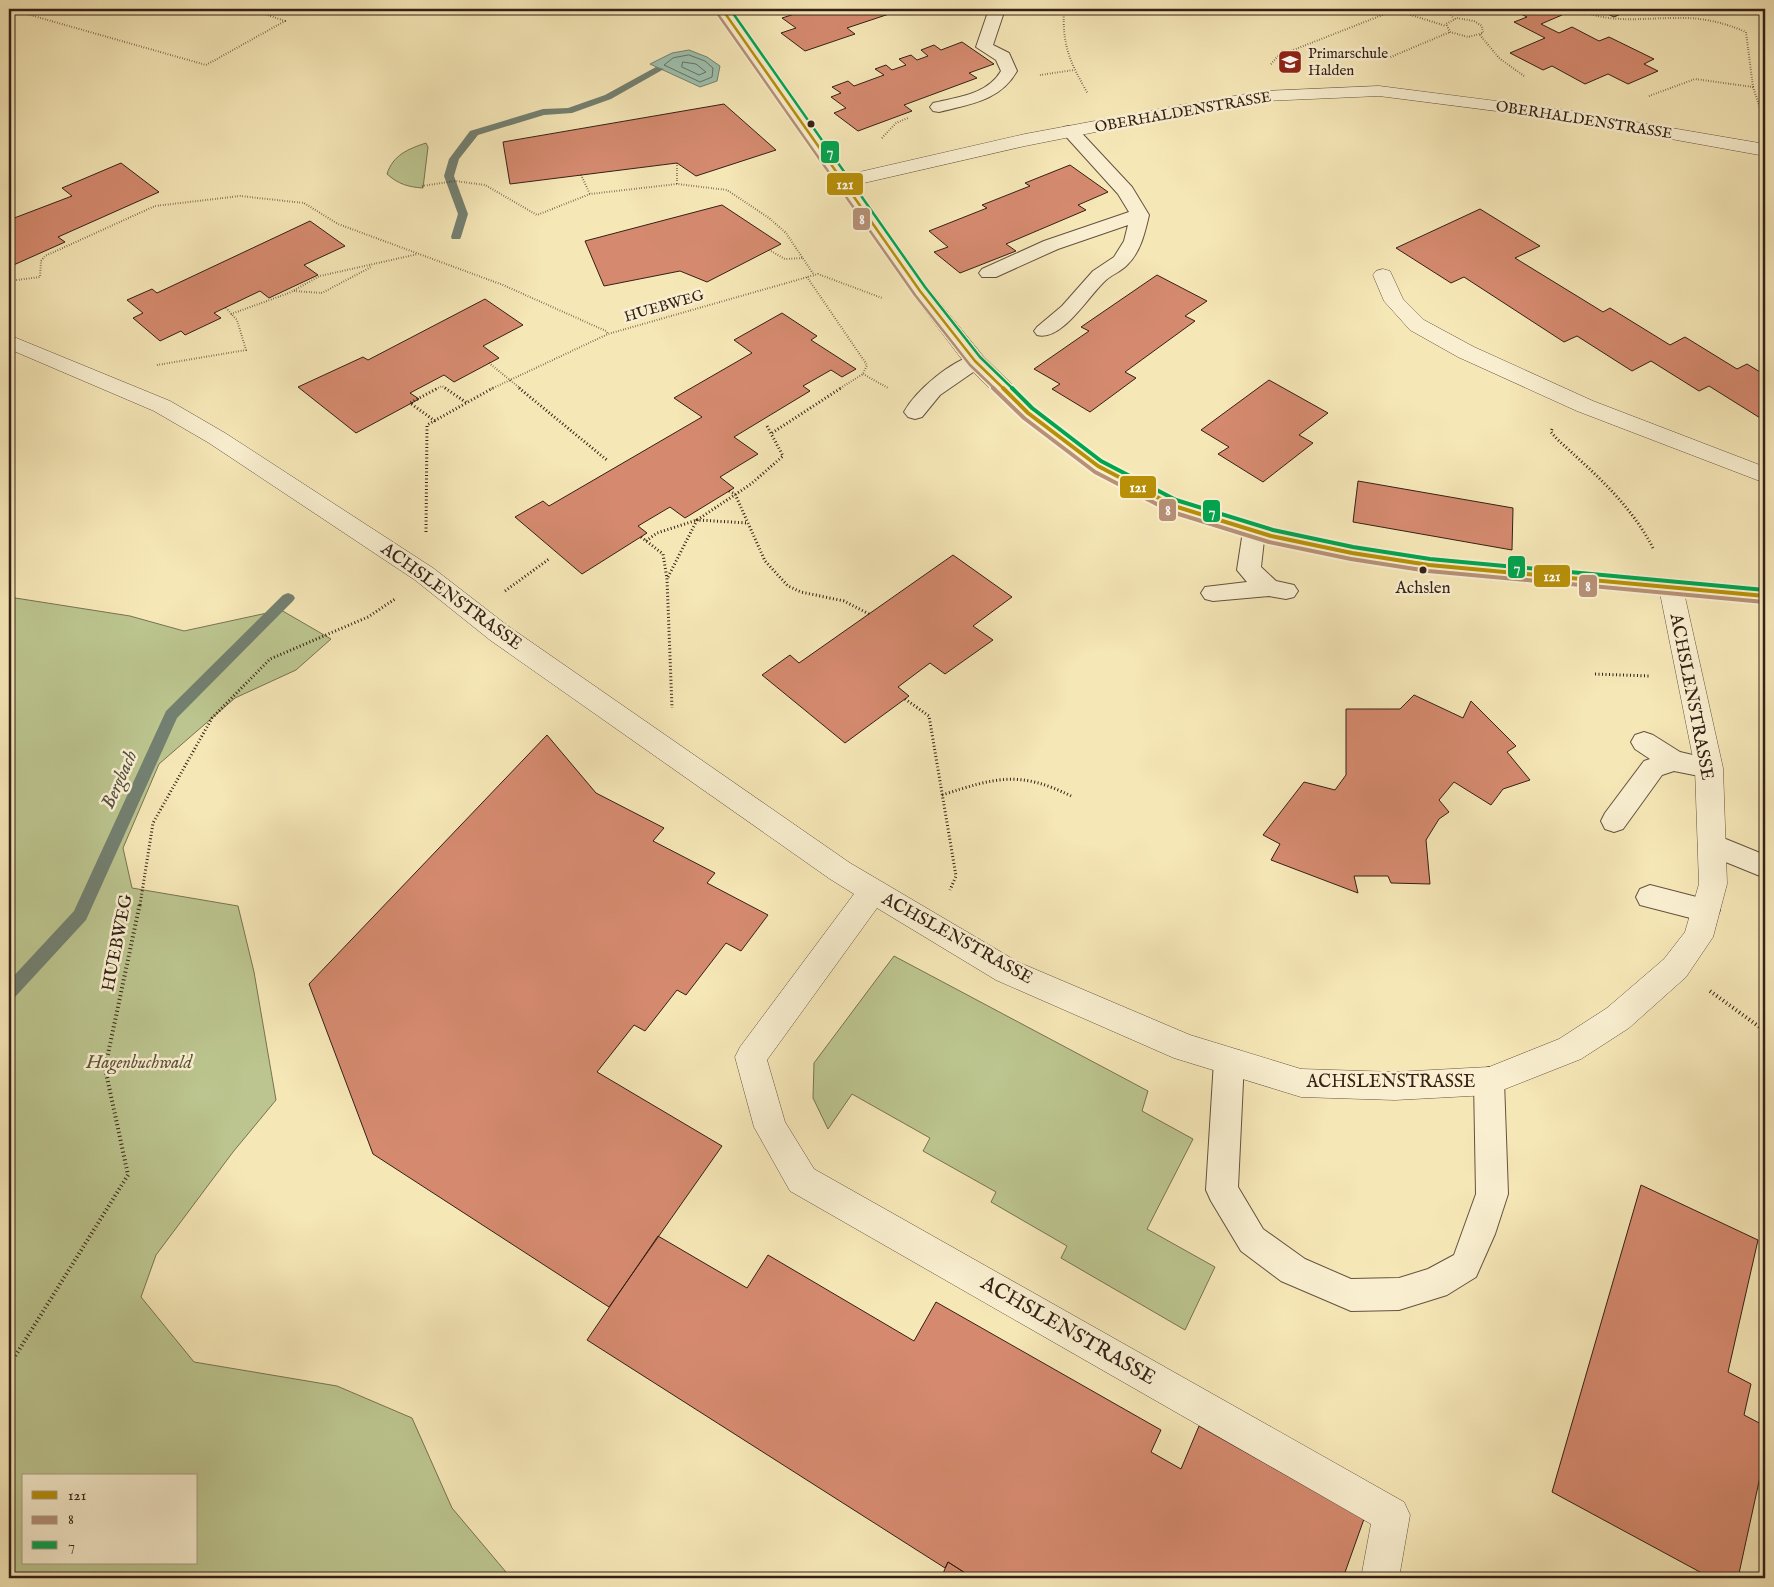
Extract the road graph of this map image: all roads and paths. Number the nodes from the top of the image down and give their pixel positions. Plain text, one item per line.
1 (9, 9) edge
2 (250, 9) edge
3 (722, 9) edge
4 (997, 9) edge
5 (1064, 9) edge
6 (1446, 9) edge
7 (1577, 9) edge
8 (1454, 19) junction
9 (1446, 26) junction
10 (1450, 32) junction
11 (1480, 35) junction
12 (1490, 48) dead end
13 (1390, 57) dead end
14 (1267, 70) dead end
15 (1753, 87) junction
16 (1645, 97) dead end
17 (1092, 101) dead end
18 (939, 107) dead end
19 (896, 123) dead end
20 (1765, 123) edge
21 (1070, 132) junction
22 (882, 142) dead end
23 (1765, 150) edge
24 (676, 163) dead end
25 (581, 175) dead end
26 (842, 182) junction
27 (677, 184) junction
28 (422, 186) dead end
29 (590, 194) junction
30 (1140, 215) junction
31 (769, 250) dead end
32 (418, 254) junction
33 (803, 258) junction
34 (376, 264) junction
35 (989, 273) dead end
36 (814, 275) junction
37 (1383, 275) dead end
38 (808, 277) junction
39 (9, 281) edge
40 (292, 291) junction
41 (886, 300) dead end
42 (226, 308) dead end
43 (231, 314) junction
44 (1044, 331) dead end
45 (608, 334) junction
46 (9, 341) edge
47 (974, 361) junction
48 (164, 363) dead end
49 (489, 363) dead end
50 (509, 379) junction
51 (1560, 394) junction
52 (467, 403) junction
53 (915, 412) dead end
54 (435, 421) junction
55 (767, 426) dead end
56 (772, 433) junction
57 (608, 461) dead end
58 (1765, 474) edge
59 (729, 491) dead end
60 (735, 494) junction
61 (697, 520) junction
62 (748, 523) junction
63 (1254, 530) junction
64 (426, 536) dead end
65 (641, 537) dead end
66 (646, 541) junction
67 (1657, 557) dead end
68 (549, 559) dead end
69 (667, 578) junction
70 (513, 585) dead end
71 (1671, 588) junction
72 (1212, 593) dead end
73 (1765, 596) edge
74 (388, 604) dead end
75 (869, 614) dead end
76 (1595, 674) dead end
77 (1658, 676) dead end
78 (905, 699) dead end
79 (672, 718) dead end
80 (1644, 742) dead end
81 (1674, 761) junction
82 (1708, 768) junction
83 (942, 795) junction
84 (1071, 796) dead end
85 (1614, 821) dead end
86 (1711, 844) junction
87 (1765, 867) edge
88 (873, 891) junction
89 (949, 892) dead end
90 (1650, 897) dead end
91 (1706, 910) junction
92 (1709, 991) dead end
93 (1765, 1031) edge
94 (1229, 1061) junction
95 (1489, 1081) junction
96 (9, 1366) edge
97 (1380, 1578) edge

1 - 2 path
3 - 26 street
4 - 18 lane
5 - 17 path
6 - 8 path
7 - 15 path
8 - 9 path
8 - 11 path
9 - 10 path
9 - 14 path
10 - 11 path
10 - 13 path
11 - 12 path
15 - 16 path
15 - 20 path
19 - 22 path
21 - 23 street, OBERHALDENSTRASSE
21 - 26 street, OBERHALDENSTRASSE
21 - 30 lane
24 - 27 path
25 - 29 path
26 - 47 street
27 - 29 path
27 - 33 path
28 - 29 path
30 - 35 lane
30 - 44 lane
31 - 33 path
32 - 34 path
32 - 39 path
32 - 45 path
33 - 36 path
34 - 40 path
34 - 40 path
36 - 38 path, HUEBWEG
36 - 41 path
37 - 51 street
38 - 45 path, HUEBWEG
38 - 56 path
40 - 43 path
42 - 43 path
43 - 48 path
45 - 50 path, HUEBWEG
46 - 88 street, ACHSLENSTRASSE
47 - 53 lane
47 - 63 street
49 - 50 path
50 - 52 path, HUEBWEG
50 - 57 path
51 - 58 street
51 - 67 path
52 - 54 path, HUEBWEG
52 - 54 path
54 - 64 path
55 - 56 path
56 - 60 path
59 - 60 path
60 - 61 path
60 - 62 path
61 - 62 path
61 - 66 path
61 - 69 path
62 - 75 path
63 - 71 street
63 - 72 lane
65 - 66 path
66 - 69 path
68 - 70 path
69 - 79 path
71 - 73 street
71 - 82 street, ACHSLENSTRASSE
74 - 96 path, HUEBWEG
76 - 77 path
78 - 83 path
80 - 81 lane
81 - 82 lane
81 - 85 lane
82 - 86 street, ACHSLENSTRASSE
83 - 84 path
83 - 89 path
86 - 87 lane
86 - 91 street, ACHSLENSTRASSE
88 - 94 street, ACHSLENSTRASSE
88 - 97 street, ACHSLENSTRASSE
90 - 91 lane
91 - 95 street, ACHSLENSTRASSE
92 - 93 path
94 - 95 street, ACHSLENSTRASSE
94 - 95 lane

